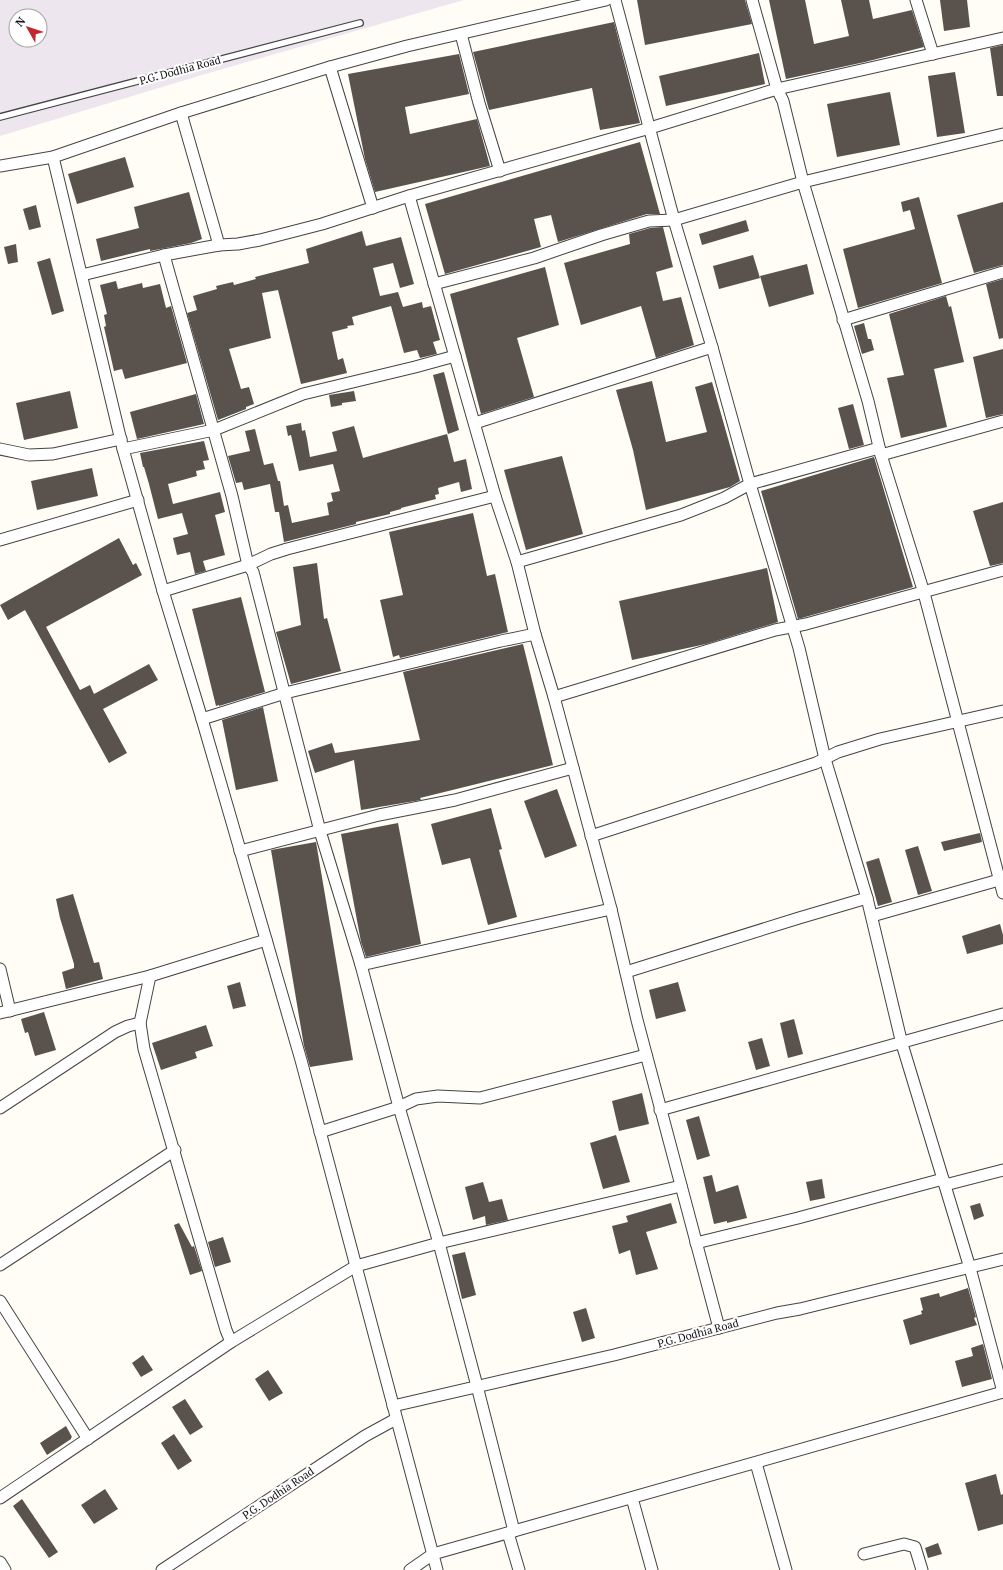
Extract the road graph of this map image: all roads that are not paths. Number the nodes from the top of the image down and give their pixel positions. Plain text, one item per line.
1 (606, 0) edge
2 (615, 0) edge
3 (752, 0) edge
4 (916, 0) edge
5 (360, 23) dead end
6 (461, 34) junction
7 (1003, 38) edge
8 (932, 54) junction
9 (330, 67) junction
10 (777, 89) junction
11 (181, 113) junction
12 (0, 117) edge
13 (650, 128) junction
14 (1003, 134) edge
15 (53, 157) junction
16 (0, 166) edge
17 (500, 171) junction
18 (803, 182) junction
19 (409, 196) junction
20 (374, 208) junction
21 (674, 220) junction
22 (219, 245) junction
23 (164, 255) junction
24 (1003, 272) edge
25 (82, 275) junction
26 (434, 284) junction
27 (843, 320) junction
28 (712, 347) junction
29 (455, 356) junction
30 (1003, 422) edge
31 (475, 423) junction
32 (214, 430) junction
33 (122, 444) junction
34 (0, 449) edge
35 (880, 452) junction
36 (750, 484) junction
37 (495, 496) junction
38 (138, 500) junction
39 (0, 540) edge
40 (516, 562) junction
41 (248, 565) junction
42 (1003, 570) edge
43 (162, 591) junction
44 (924, 593) junction
45 (793, 627) junction
46 (535, 634) junction
47 (285, 693) junction
48 (554, 697) junction
49 (1003, 711) edge
50 (202, 719) junction
51 (957, 722) junction
52 (825, 758) junction
53 (573, 768) junction
54 (320, 831) junction
55 (591, 836) junction
56 (240, 851) junction
57 (1000, 867) edge
58 (1000, 880) junction
59 (1003, 893) edge
60 (867, 898) junction
61 (611, 909) junction
62 (872, 916) junction
63 (266, 940) junction
64 (361, 964) junction
65 (0, 969) edge
66 (626, 972) junction
67 (150, 976) junction
68 (5, 1012) edge
69 (1003, 1014) edge
70 (140, 1023) junction
71 (902, 1044) junction
72 (646, 1055) junction
73 (399, 1107) junction
74 (0, 1108) edge
75 (660, 1110) junction
76 (320, 1132) junction
77 (175, 1150) junction
78 (1003, 1170) edge
79 (944, 1182) junction
80 (681, 1186) junction
81 (439, 1243) junction
82 (696, 1243) junction
83 (1003, 1259) edge
84 (0, 1266) edge
85 (356, 1266) junction
86 (970, 1268) junction
87 (0, 1301) edge
88 (719, 1328) junction
89 (231, 1342) junction
90 (477, 1386) junction
91 (1003, 1392) edge
92 (393, 1406) junction
93 (396, 1419) junction
94 (88, 1439) junction
95 (756, 1462) junction
96 (0, 1498) edge
97 (632, 1498) junction
98 (511, 1532) junction
99 (433, 1554) junction
100 (864, 1554) dead end
101 (0, 1562) edge
102 (5, 1570) edge
103 (162, 1570) edge
104 (410, 1570) edge
105 (437, 1570) edge
106 (520, 1570) edge
107 (652, 1570) edge
108 (786, 1570) edge
109 (922, 1570) edge

1 - 6 street
2 - 13 street
3 - 10 street
4 - 8 street
5 - 12 lane, P.G. Dodhia Road
6 - 9 street
6 - 17 street
7 - 8 street
8 - 10 street
9 - 11 street
9 - 20 street
10 - 13 street
10 - 18 street
11 - 15 street
11 - 22 street
13 - 17 street
13 - 21 street
14 - 18 street
15 - 16 street
15 - 25 street
17 - 19 street
18 - 21 street
18 - 27 street
19 - 20 street
19 - 26 street
20 - 22 street
21 - 26 street
21 - 28 street
22 - 23 street
23 - 25 street
23 - 32 street
24 - 27 street
25 - 33 street
26 - 29 street
27 - 35 street
28 - 31 street
28 - 36 street
29 - 31 street
29 - 32 street
30 - 35 street
31 - 37 street
32 - 33 street
32 - 41 street
33 - 34 street
33 - 38 street
35 - 36 street
35 - 44 street
36 - 40 street
36 - 45 street
37 - 40 street
37 - 41 street
38 - 39 street
38 - 43 street
40 - 46 street
41 - 43 street
41 - 47 street
42 - 44 street
43 - 50 street
44 - 45 street
44 - 51 street
45 - 48 street
45 - 52 street
46 - 47 street
46 - 48 street
47 - 50 street
47 - 54 street
48 - 53 street
49 - 51 street
50 - 56 street
51 - 52 street
51 - 57 street
52 - 55 street
52 - 60 street
53 - 54 street
53 - 55 street
54 - 56 street
54 - 64 street
55 - 61 street
56 - 63 street
57 - 58 street
58 - 59 street
58 - 62 street
60 - 62 street
60 - 66 street
61 - 64 street
61 - 66 street
62 - 71 street
63 - 67 street
63 - 76 street
64 - 73 street
65 - 68 street
66 - 72 street
67 - 68 street
67 - 70 street
69 - 71 street
70 - 74 street
70 - 77 street
71 - 75 street
71 - 79 street
72 - 73 street
72 - 75 street
73 - 76 street
73 - 81 street
75 - 80 street
76 - 85 street
77 - 84 street
77 - 89 street
78 - 79 street
79 - 82 street
79 - 86 street
80 - 81 street
80 - 82 street
81 - 85 street
81 - 90 street
82 - 88 street
83 - 86 street, P.G. Dodhia Road
85 - 89 street
85 - 92 street
86 - 88 street, P.G. Dodhia Road
86 - 91 street
87 - 94 street
88 - 90 street, P.G. Dodhia Road
89 - 94 street
90 - 92 street, P.G. Dodhia Road
90 - 98 street
91 - 95 street
92 - 93 street
93 - 99 street
93 - 103 street, P.G. Dodhia Road
94 - 96 street
95 - 97 street
95 - 108 street
97 - 98 street
97 - 107 street
98 - 99 street
98 - 106 street
99 - 104 street
99 - 105 street
100 - 109 street
101 - 102 street

